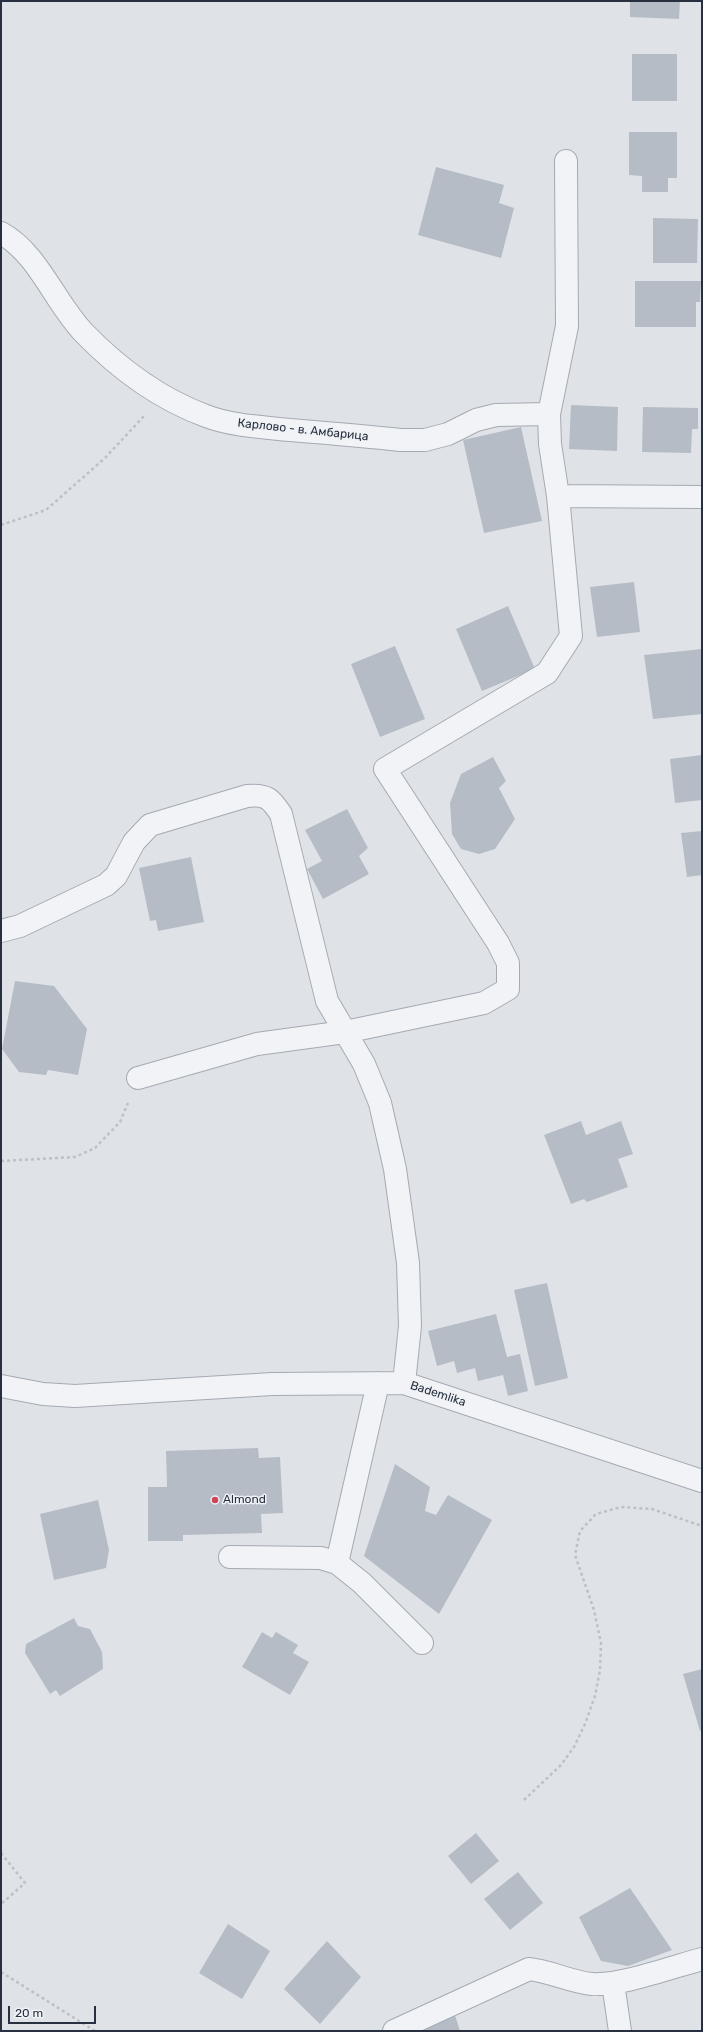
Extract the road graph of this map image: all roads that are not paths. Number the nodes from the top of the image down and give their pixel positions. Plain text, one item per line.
1 (566, 161) dead end
2 (1, 233) edge
3 (548, 414) junction
4 (558, 496) junction
5 (702, 497) edge
6 (1, 931) edge
7 (345, 1032) junction
8 (138, 1078) road end
9 (378, 1383) junction
10 (404, 1383) junction
11 (1, 1386) edge
12 (702, 1481) edge
13 (230, 1557) dead end
14 (337, 1563) junction
15 (422, 1643) dead end
16 (702, 1959) edge
17 (613, 1983) junction
18 (394, 2031) edge
19 (620, 2031) edge

1 - 3 street
2 - 3 street, Карлово - в. Амбарица
3 - 4 street
4 - 5 street
4 - 7 street
6 - 7 street
7 - 8 street
7 - 10 street
9 - 10 street, Bademlika
9 - 11 street, Bademlika
9 - 14 street
10 - 12 street, Bademlika
13 - 14 street
14 - 15 street
16 - 17 street
17 - 18 street
17 - 19 street

